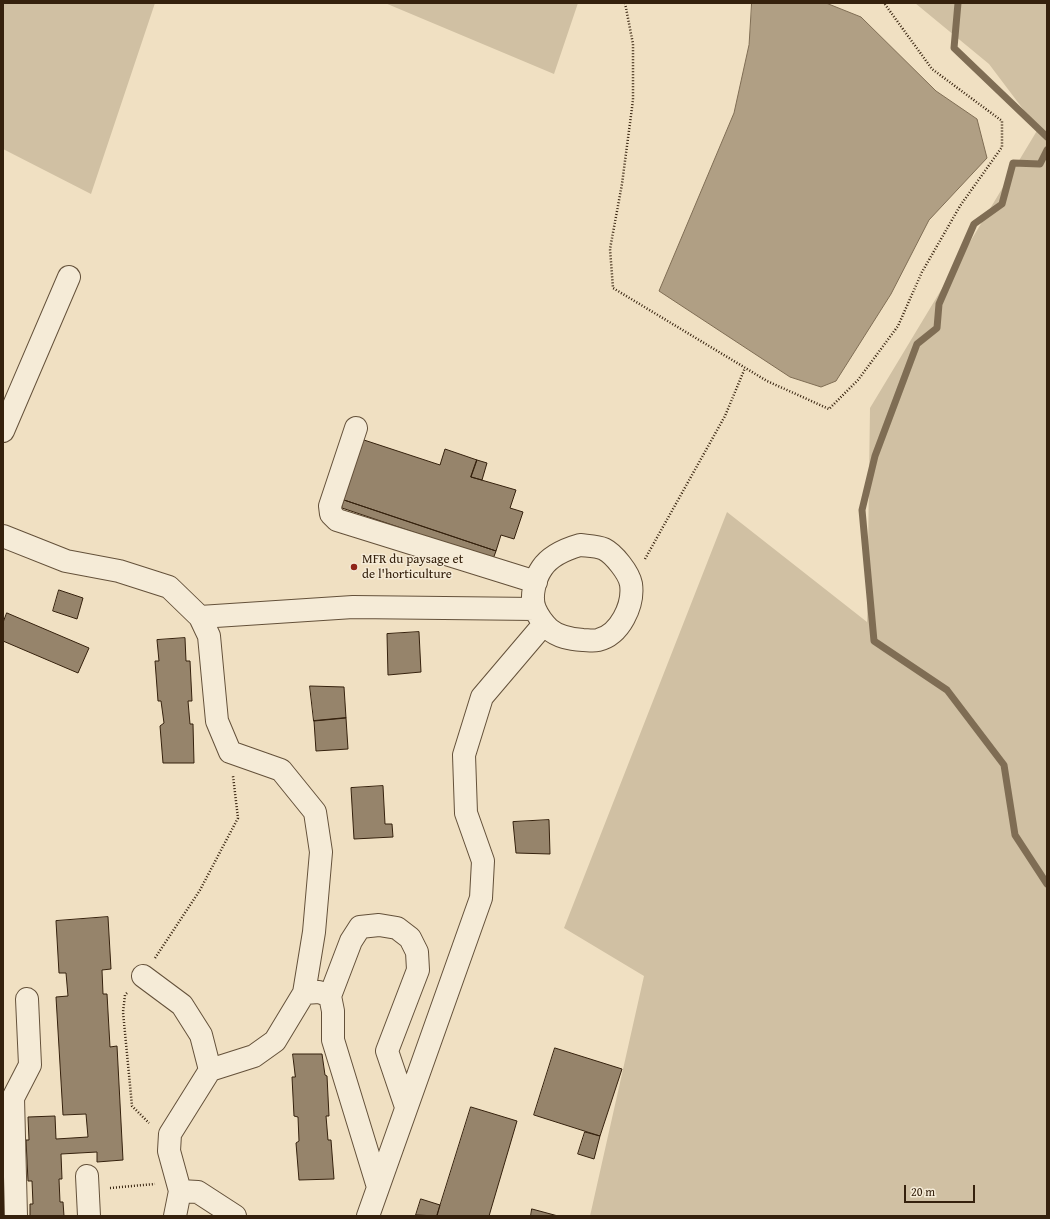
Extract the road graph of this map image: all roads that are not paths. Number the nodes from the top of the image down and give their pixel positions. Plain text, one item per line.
1 (69, 277) dead end
2 (356, 428) dead end
3 (3, 431) edge
4 (3, 536) edge
5 (536, 582) junction
6 (539, 616) junction
7 (200, 617) junction
8 (143, 976) road end
9 (304, 993) junction
10 (330, 996) junction
11 (27, 999) dead end
12 (210, 1070) junction
13 (406, 1107) junction
14 (87, 1183) road end
15 (179, 1187) junction
16 (378, 1187) junction
17 (16, 1216) edge
18 (89, 1216) edge
19 (175, 1216) edge
20 (235, 1216) edge
21 (368, 1216) edge

1 - 3 lane
2 - 5 lane
4 - 7 lane
5 - 6 lane
5 - 6 lane
6 - 7 lane
6 - 13 lane
7 - 9 lane
8 - 12 lane
9 - 10 lane
9 - 12 lane
10 - 13 lane
10 - 16 lane
11 - 17 lane
12 - 15 lane
13 - 16 lane
14 - 18 lane
15 - 19 lane
15 - 20 lane
16 - 21 lane

